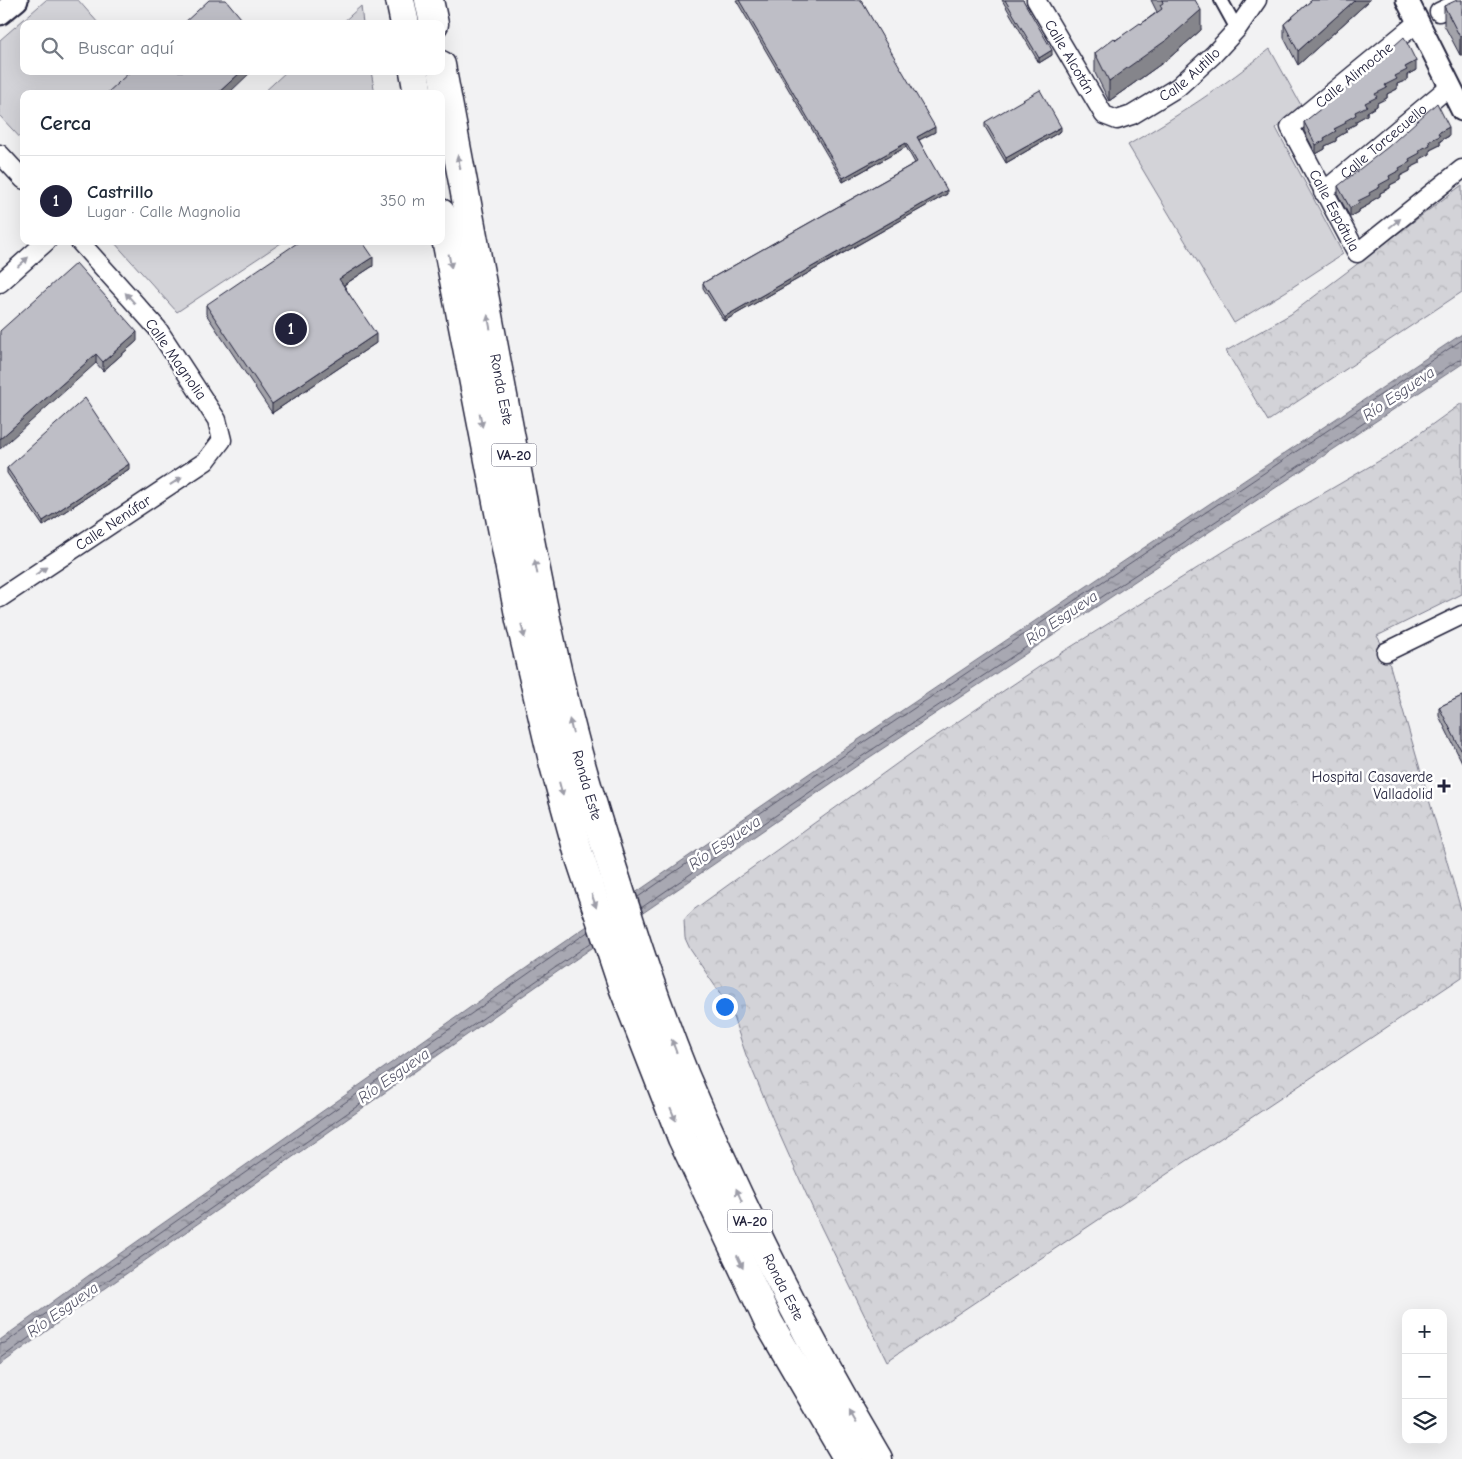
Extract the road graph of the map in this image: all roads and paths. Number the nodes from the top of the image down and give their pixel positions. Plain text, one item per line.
1 (17, 0) edge
2 (400, 0) edge
3 (429, 0) edge
4 (1036, 0) edge
5 (1221, 0) edge
6 (1257, 0) edge
7 (1407, 0) edge
8 (1462, 1) edge
9 (1439, 12) dead end
10 (0, 14) edge
11 (404, 20) edge
12 (433, 20) edge
13 (1418, 22) junction
14 (1236, 29) junction
15 (415, 75) edge
16 (443, 75) edge
17 (1452, 86) edge
18 (417, 90) edge
19 (1462, 110) edge
20 (1104, 115) joint
21 (1290, 127) joint
22 (0, 154) edge
23 (1462, 169) edge
24 (20, 176) edge
25 (1324, 192) junction
26 (445, 234) edge
27 (43, 245) edge
28 (83, 245) edge
29 (0, 283) edge
30 (222, 440) joint
31 (0, 598) edge
32 (1462, 615) edge
33 (1386, 652) dead end
34 (848, 1459) edge
35 (878, 1459) edge

1 - 10 street
2 - 11 highway
3 - 12 highway
4 - 20 street, Calle Alcotán
5 - 14 street
6 - 14 street, Calle Autillo
7 - 13 street
8 - 9 street
13 - 17 street
13 - 21 street, Calle Alimoche
14 - 20 street, Calle Autillo
15 - 18 highway
35 -> 16 highway, Ronda Este / VA-20
17 - 19 street
17 - 25 street, Calle Torcecuello
21 - 25 street, Calle Espátula
22 - 24 street
25 -> 23 street, Calle Espátula
26 -> 34 highway, Ronda Este / VA-20
29 -> 27 street
30 -> 28 street, Calle Magnolia
31 -> 30 street, Calle Nenúfar
32 - 33 street

